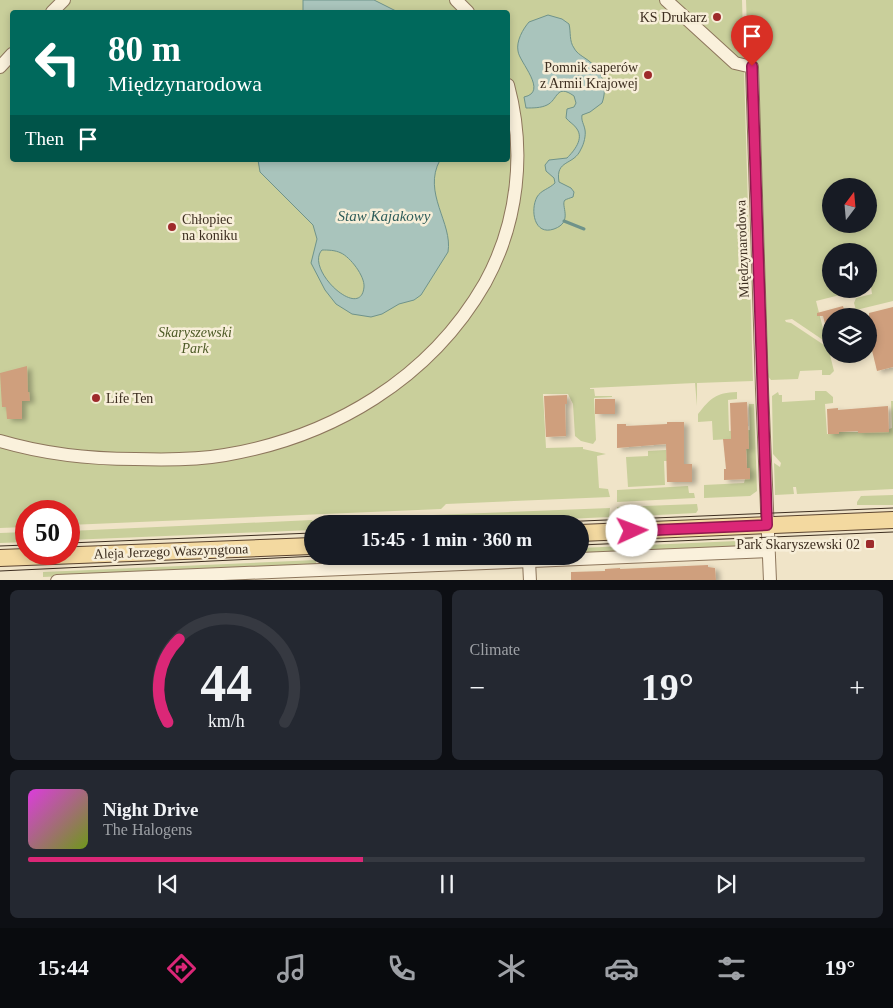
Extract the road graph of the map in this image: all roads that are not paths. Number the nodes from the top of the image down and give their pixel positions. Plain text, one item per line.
1 (64, 0) edge
2 (456, 0) edge
3 (666, 0) edge
4 (54, 10) edge
5 (466, 10) edge
6 (10, 56) edge
7 (0, 67) edge
8 (510, 96) edge
9 (0, 441) edge
10 (893, 520) edge
11 (767, 525) junction
12 (589, 533) edge
13 (304, 546) edge
14 (768, 550) junction
15 (589, 557) edge
16 (0, 558) edge
17 (466, 565) edge
18 (529, 565) edge
19 (353, 574) edge
20 (57, 580) edge
21 (530, 580) edge
22 (770, 580) edge

1 - 4 street
2 - 5 street
3 - 11 street, Międzynarodowa
6 - 7 street
8 - 9 street
10 - 11 main road
11 - 12 main road
11 - 14 street, Międzynarodowa
13 - 16 main road, Aleja Jerzego Waszyngtona
14 - 15 street, Aleja Jerzego Waszyngtona
14 - 22 street, Międzynarodowa
17 - 19 street, Aleja Jerzego Waszyngtona
18 - 21 street
19 - 20 street, Aleja Jerzego Waszyngtona

